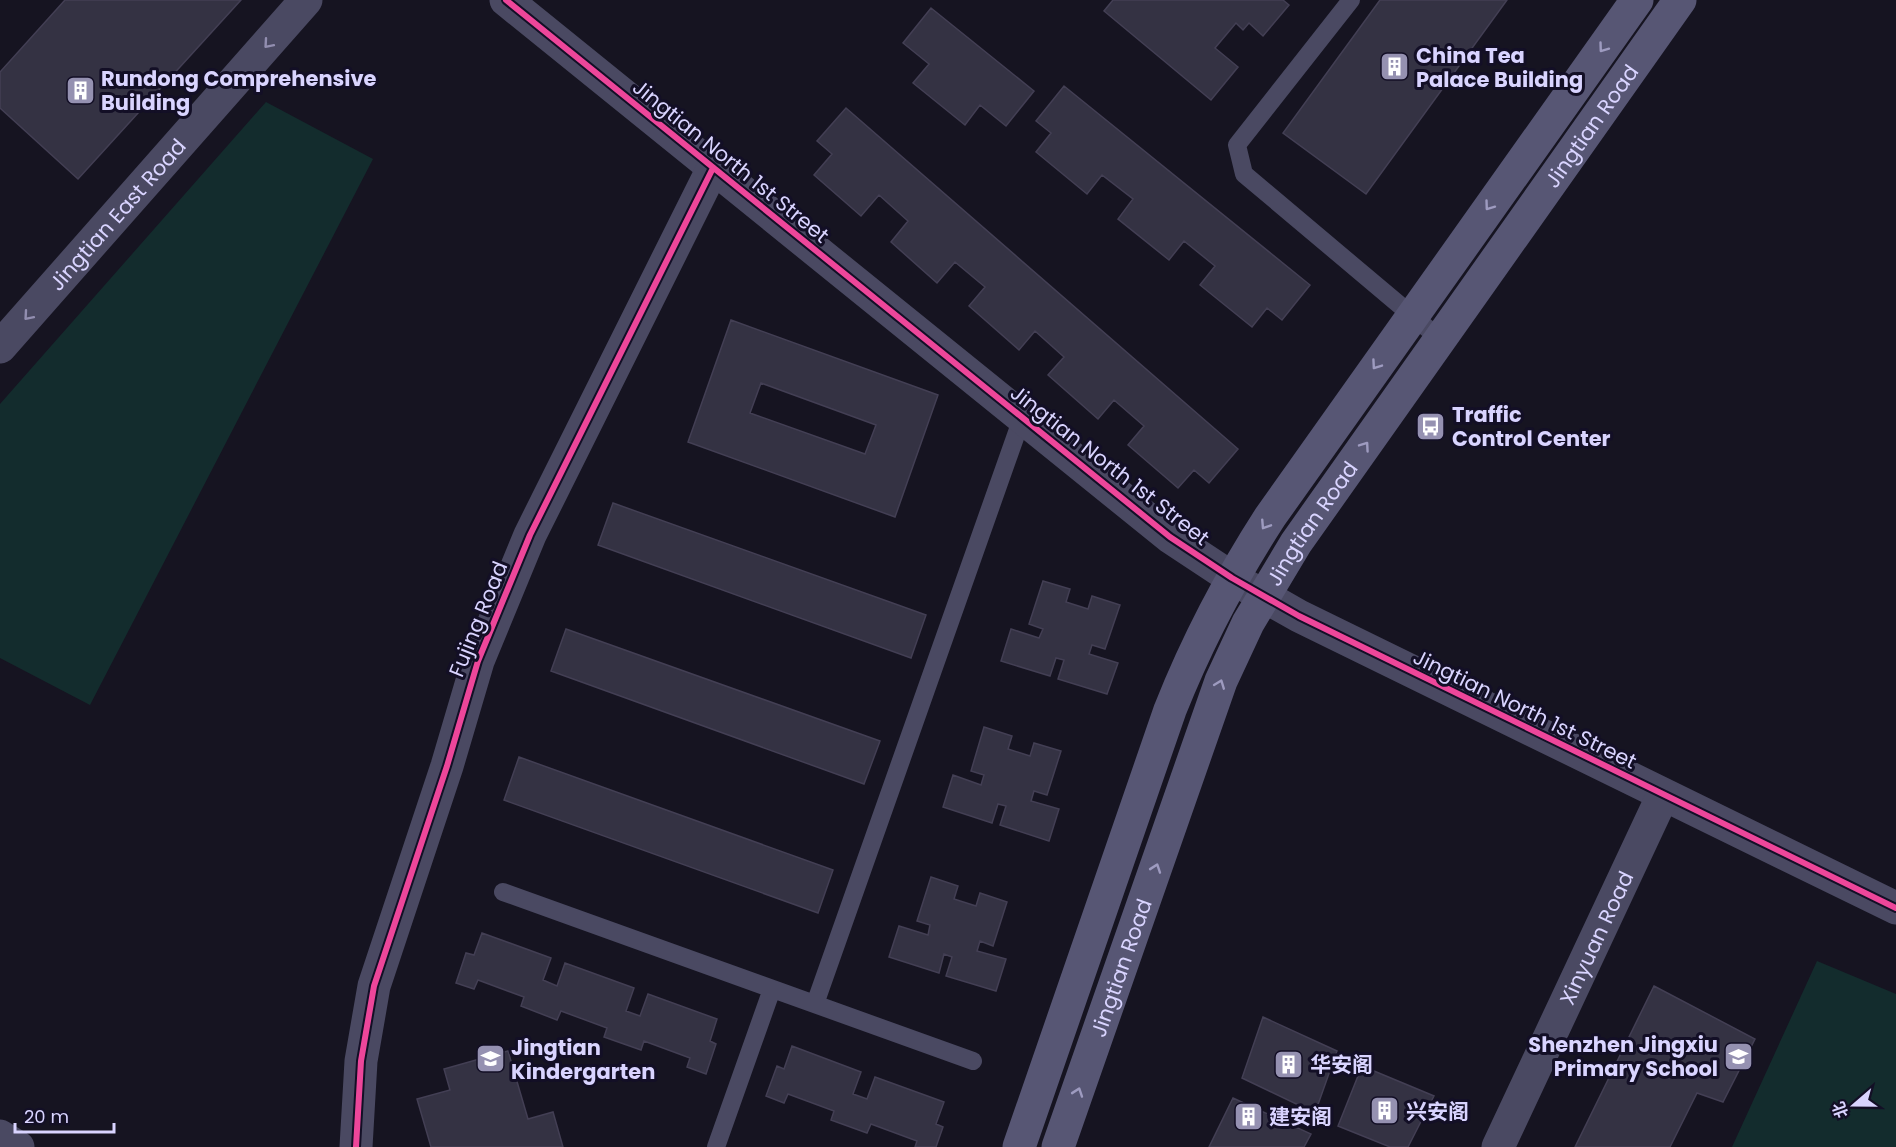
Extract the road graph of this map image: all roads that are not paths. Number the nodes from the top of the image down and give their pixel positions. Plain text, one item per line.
1 (306, 0) edge
2 (506, 0) edge
3 (1351, 0) edge
4 (1637, 0) edge
5 (1680, 0) edge
6 (713, 168) junction
7 (1411, 315) junction
8 (1440, 339) junction
9 (0, 347) edge
10 (1022, 418) junction
11 (1232, 578) junction
12 (1263, 597) junction
13 (1663, 795) junction
14 (503, 892) dead end
15 (1896, 908) edge
16 (772, 989) junction
17 (815, 1004) junction
18 (973, 1061) dead end
19 (0, 1136) edge
20 (18, 1147) edge
21 (356, 1147) edge
22 (716, 1147) edge
23 (1019, 1147) edge
24 (1058, 1147) edge
25 (1498, 1147) edge

1 -> 9 street, Jingtian East Road
2 - 6 street, Jingtian North 1st Street
3 - 7 lane
4 -> 7 main road, Jingtian Road
5 - 8 main road, Jingtian Road
6 - 10 street, Jingtian North 1st Street
6 - 21 street, Fujing Road
7 - 8 lane
7 -> 11 main road, Jingtian Road
12 -> 8 main road, Jingtian Road
10 - 11 street, Jingtian North 1st Street
10 - 17 lane
11 - 12 street, Jingtian North 1st Street
11 - 23 main road, Jingtian Road
12 - 13 street, Jingtian North 1st Street
24 -> 12 main road, Jingtian Road
13 - 15 street, Jingtian North 1st Street
13 - 25 street, Xinyuan Road
14 - 16 lane
16 - 17 lane
16 - 22 lane
17 - 18 lane
19 - 20 street

